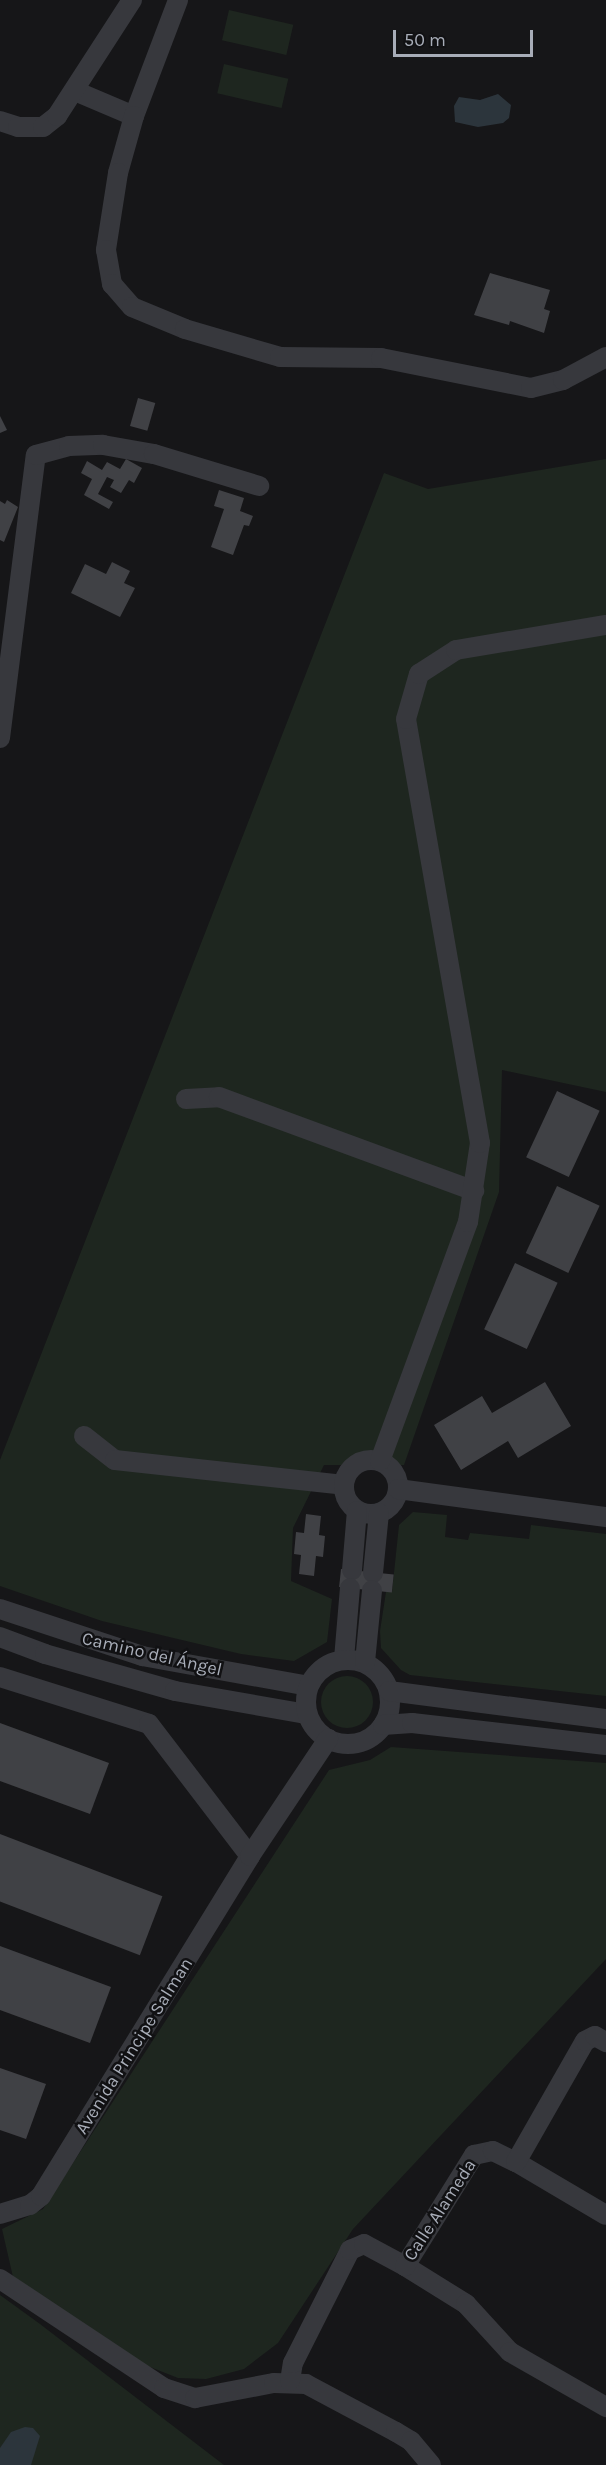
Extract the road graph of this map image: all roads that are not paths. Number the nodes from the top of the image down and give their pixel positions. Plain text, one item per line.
1 (132, 0) edge
2 (178, 0) edge
3 (75, 90) junction
4 (134, 116) junction
5 (0, 121) edge
6 (606, 357) edge
7 (259, 486) dead end
8 (606, 625) edge
9 (0, 738) edge
10 (186, 1099) dead end
11 (474, 1191) junction
12 (84, 1436) dead end
13 (380, 1461) junction
14 (344, 1485) junction
15 (398, 1490) junction
16 (357, 1511) junction
17 (380, 1513) junction
18 (606, 1517) edge
19 (0, 1609) edge
20 (0, 1637) edge
21 (345, 1659) junction
22 (364, 1662) junction
23 (0, 1677) edge
24 (308, 1686) junction
25 (389, 1691) junction
26 (307, 1714) junction
27 (606, 1719) edge
28 (383, 1725) junction
29 (328, 1739) junction
30 (606, 1745) edge
31 (250, 1856) junction
32 (606, 2042) edge
33 (516, 2162) junction
34 (0, 2214) edge
35 (606, 2215) edge
36 (405, 2266) junction
37 (0, 2279) edge
38 (290, 2381) junction
39 (606, 2407) edge
40 (432, 2465) edge

1 - 3 street
2 - 4 street
3 - 4 street
3 - 5 street
4 - 6 street
7 - 9 street
8 - 11 street
10 - 11 street
11 - 13 street
12 - 14 street
13 - 14 street
13 - 15 street
14 - 16 street
15 - 17 street
15 - 18 street
16 - 17 street
16 - 21 street
17 - 22 street
19 - 24 street, Camino del Ángel
20 - 26 street, Camino del Ángel
21 - 22 street
21 - 24 street
22 - 25 street
23 - 31 street
24 - 26 street
25 - 27 street
25 - 28 street
26 - 29 street
28 - 29 street
28 - 30 street
29 - 31 street, Avenida Principe Salman
31 - 34 street, Avenida Principe Salman
32 - 33 street
33 - 35 street, Calle Alameda
33 - 36 street, Calle Alameda
36 - 38 street, Calle Alameda
36 - 39 street
37 - 38 street
38 - 40 street

